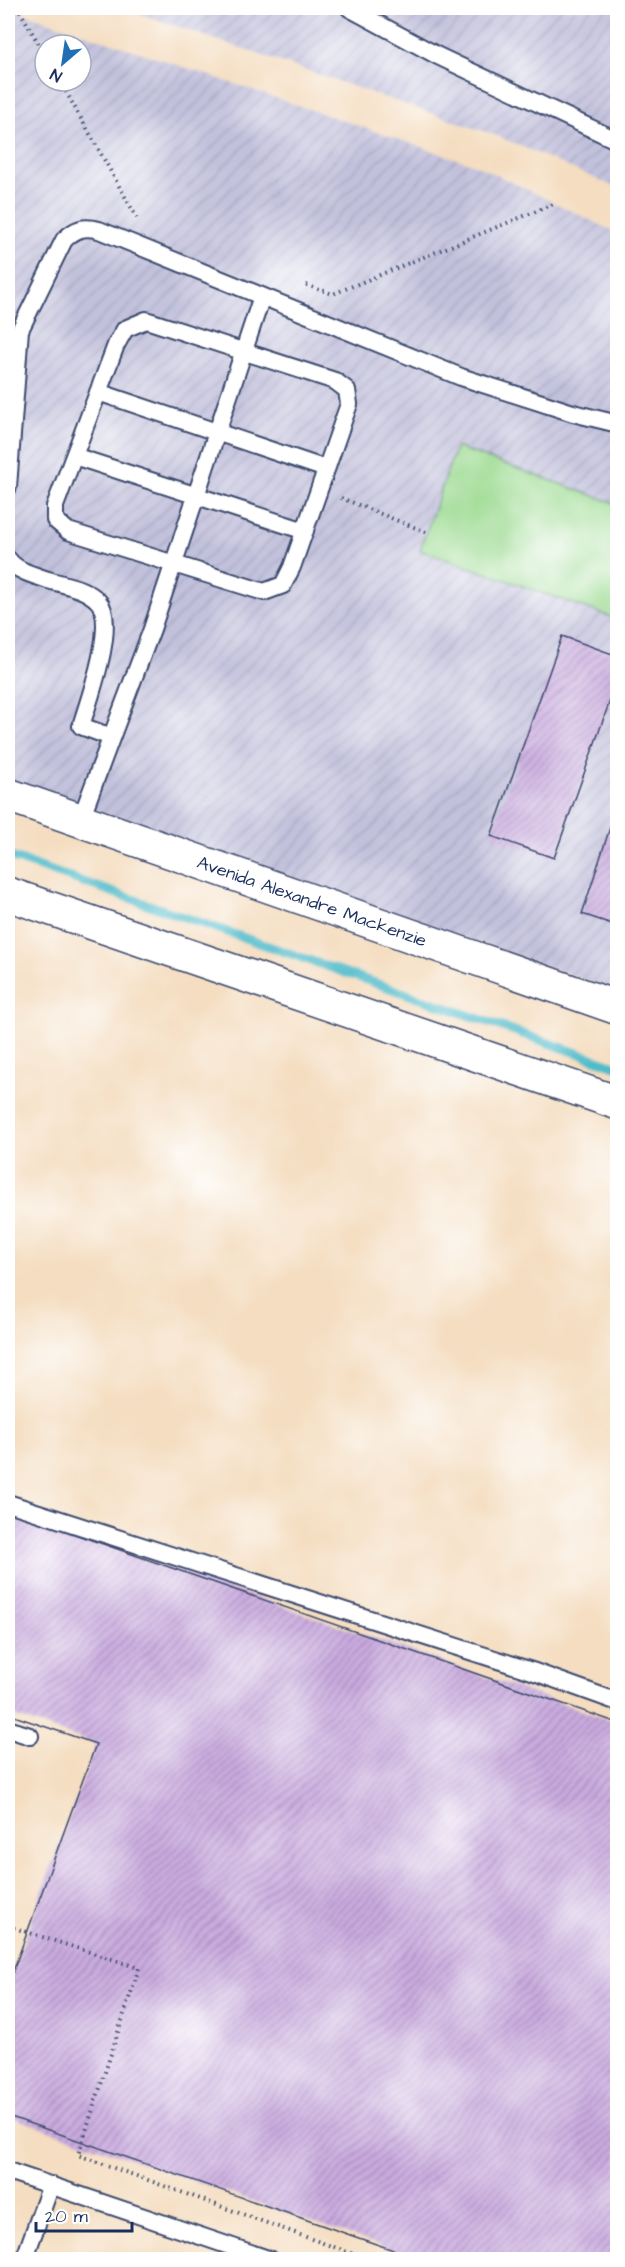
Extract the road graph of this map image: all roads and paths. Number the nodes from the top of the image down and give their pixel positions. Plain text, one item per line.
1 (349, 8) edge
2 (20, 11) dead end
3 (33, 34) edge
4 (67, 93) edge
5 (618, 141) edge
6 (556, 203) dead end
7 (138, 219) dead end
8 (301, 283) dead end
9 (262, 297) junction
10 (245, 351) junction
11 (98, 392) junction
12 (618, 424) edge
13 (219, 431) junction
14 (74, 456) junction
15 (326, 469) junction
16 (8, 487) edge
17 (196, 496) junction
18 (338, 497) dead end
19 (305, 531) junction
20 (426, 532) dead end
21 (8, 559) edge
22 (174, 564) junction
23 (111, 737) junction
24 (8, 795) edge
25 (80, 821) junction
26 (8, 894) edge
27 (618, 1008) edge
28 (618, 1103) edge
29 (8, 1503) edge
30 (618, 1702) edge
31 (8, 1729) edge
32 (30, 1736) dead end
33 (8, 1926) edge
34 (8, 2171) edge
35 (51, 2186) junction
36 (24, 2259) edge
37 (272, 2259) edge
38 (370, 2259) edge

1 - 5 lane
2 - 3 path
4 - 7 path
6 - 8 path
9 - 10 lane
9 - 12 lane
9 - 16 lane
10 - 11 lane
10 - 13 lane
10 - 15 lane
11 - 13 lane
11 - 14 lane
13 - 15 lane
13 - 17 lane
14 - 17 lane
14 - 22 lane
15 - 19 lane
17 - 19 lane
17 - 22 lane
18 - 20 path
19 - 22 lane
21 - 23 lane
22 - 23 lane
23 - 25 lane
24 - 25 street, Avenida Alexandre Mackenzie
25 - 27 street, Avenida Alexandre Mackenzie
26 - 28 street
29 - 30 lane
31 - 32 lane
33 - 38 path
34 - 35 lane
35 - 36 lane
35 - 37 lane

